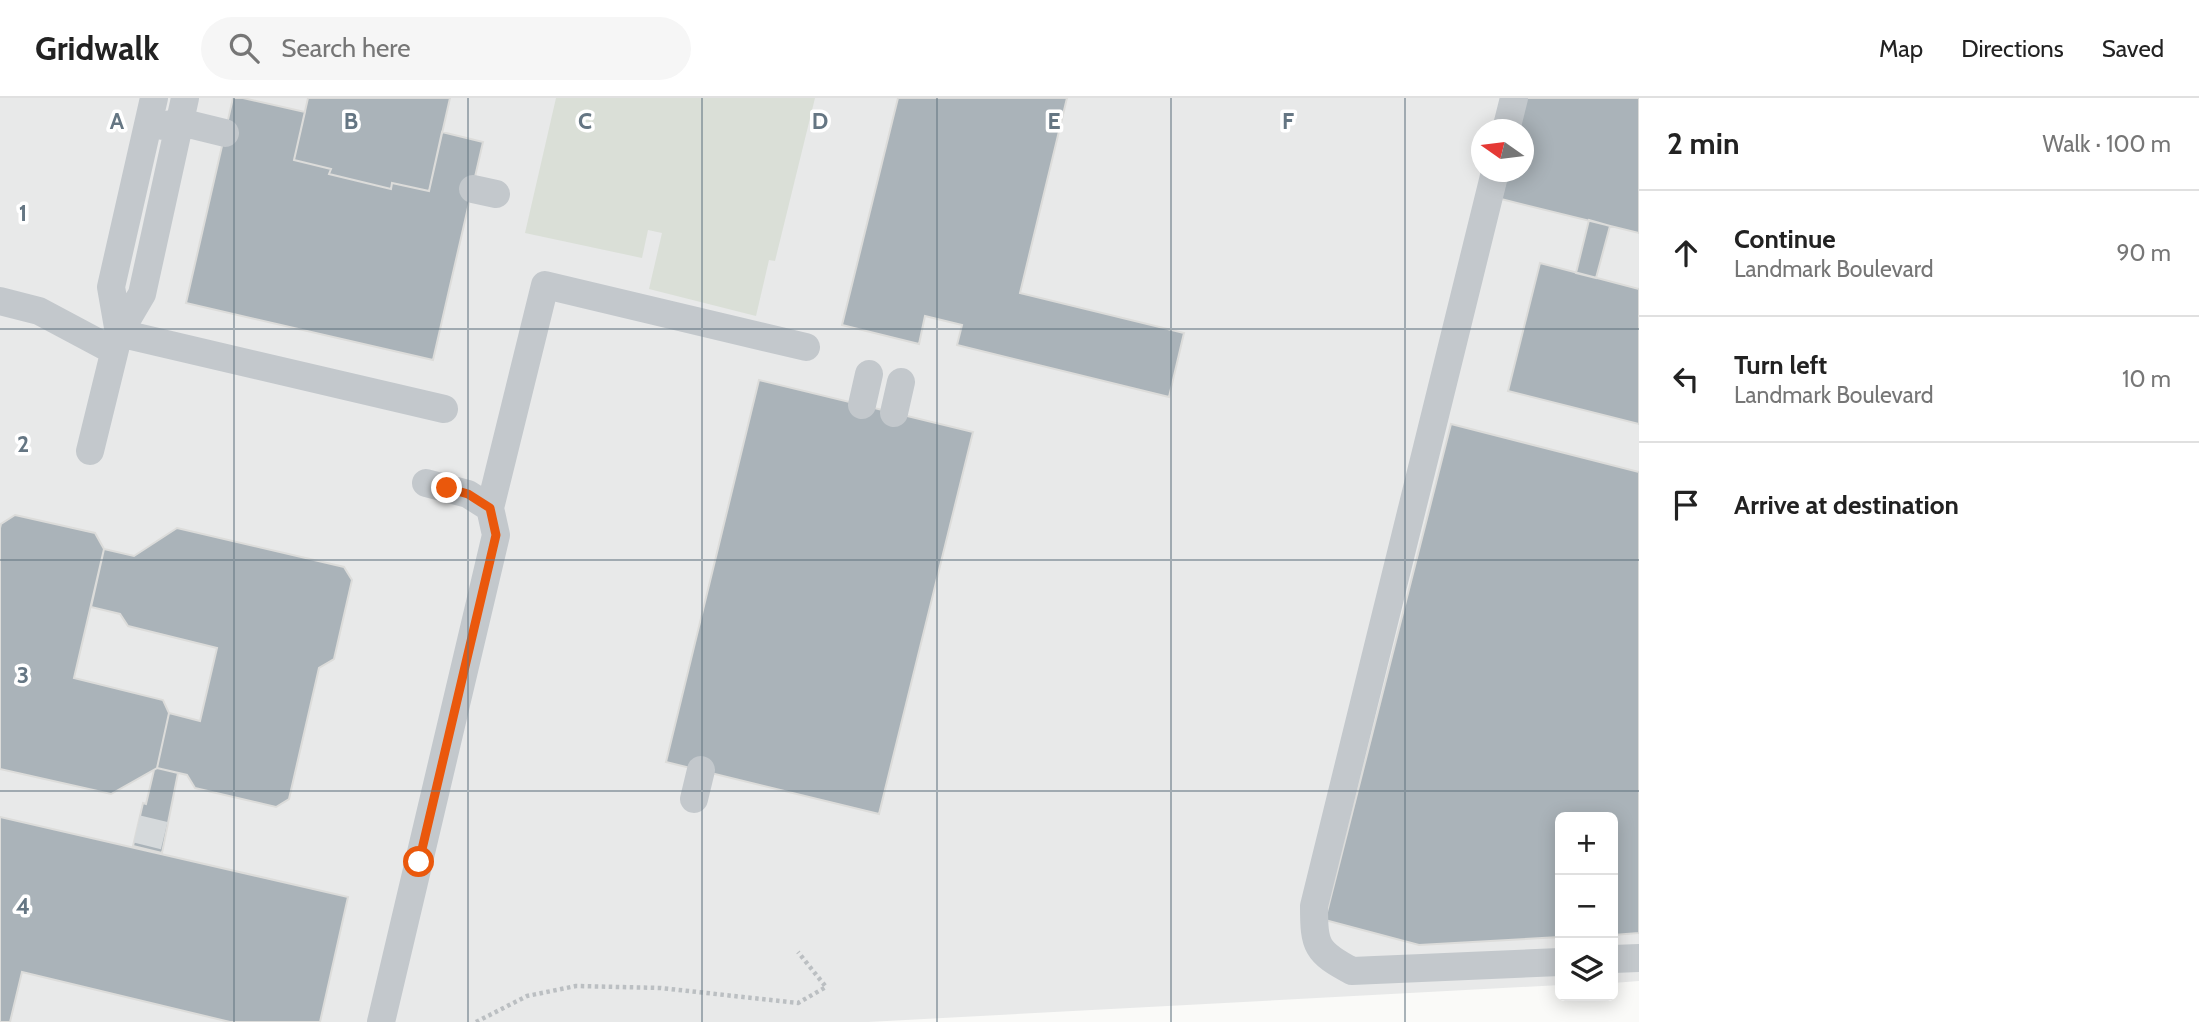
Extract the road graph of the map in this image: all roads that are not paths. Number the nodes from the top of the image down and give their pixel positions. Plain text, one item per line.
1 (154, 98) edge
2 (1514, 98) edge
3 (182, 110) edge
4 (1509, 119) edge
5 (147, 130) junction
6 (225, 133) dead end
7 (1494, 182) edge
8 (0, 302) edge
9 (117, 342) junction
10 (806, 347) dead end
11 (869, 374) dead end
12 (901, 382) dead end
13 (862, 405) dead end
14 (444, 409) dead end
15 (894, 413) dead end
16 (90, 451) dead end
17 (426, 483) dead end
18 (490, 508) junction
19 (701, 771) dead end
20 (694, 799) dead end
21 (1543, 954) edge
22 (1639, 958) edge
23 (1618, 959) edge
24 (381, 1022) edge

1 - 5 street
2 - 4 street
3 - 5 street
3 - 6 street
3 - 9 street
5 - 9 street
7 - 21 street
8 - 9 street
9 - 14 street
9 - 16 street
10 - 18 street
11 - 13 street
12 - 15 street
17 - 18 street
18 - 24 street
19 - 20 street
22 - 23 street

